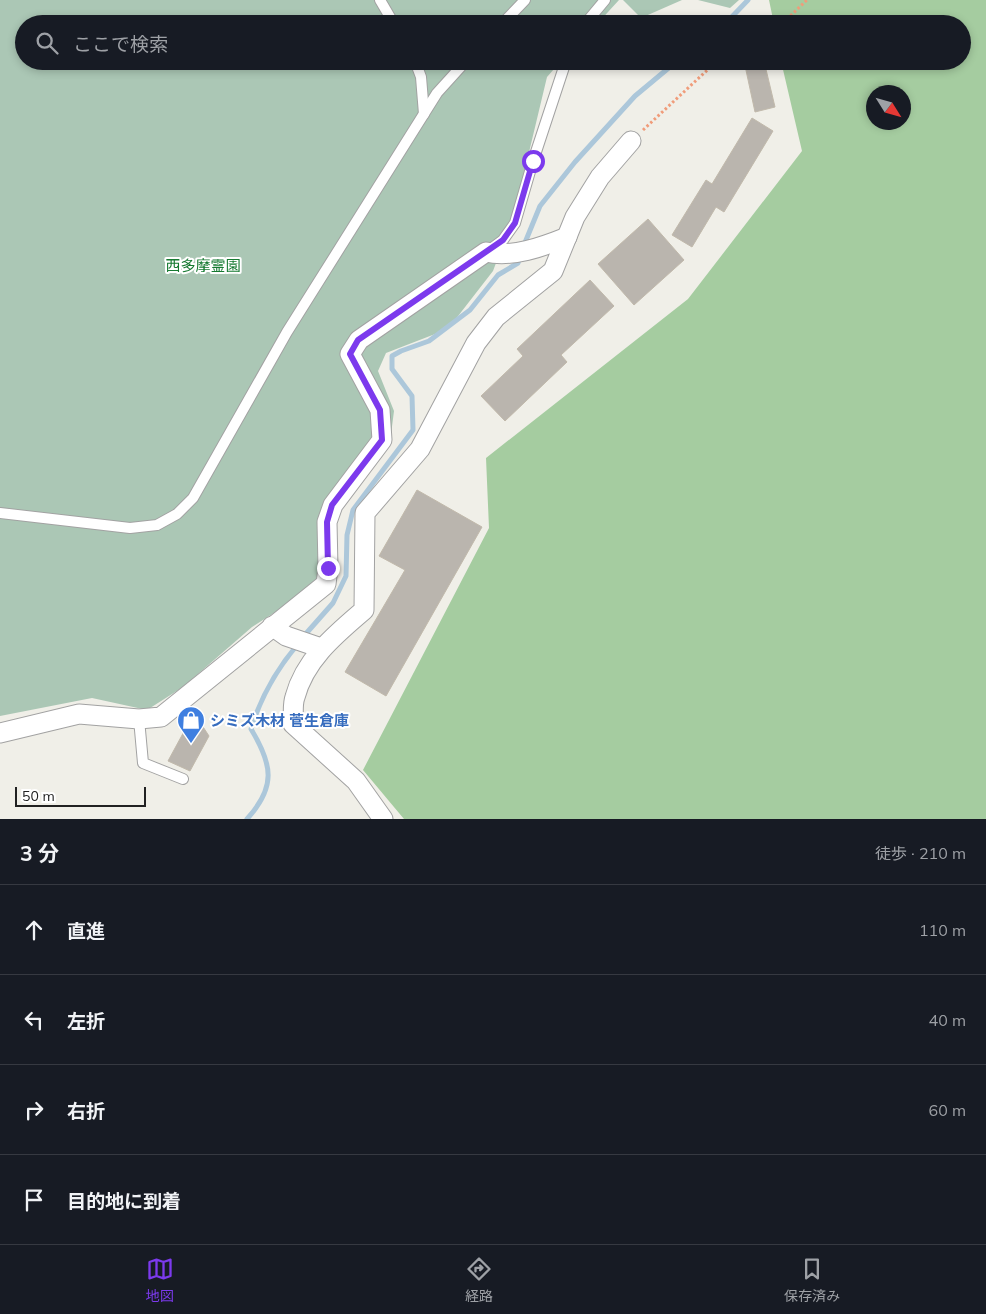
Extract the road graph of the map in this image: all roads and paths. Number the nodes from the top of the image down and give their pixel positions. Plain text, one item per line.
1 (380, 0) edge
2 (525, 0) edge
3 (605, 0) edge
4 (807, 0) edge
5 (389, 15) edge
6 (511, 15) edge
7 (592, 15) edge
8 (791, 15) edge
9 (418, 70) edge
10 (458, 70) edge
11 (563, 70) edge
12 (707, 70) edge
13 (424, 114) junction
14 (631, 141) joint
15 (566, 237) junction
16 (492, 254) junction
17 (0, 513) edge
18 (279, 631) junction
19 (320, 648) junction
20 (139, 720) junction
21 (0, 733) edge
22 (183, 779) dead end
23 (384, 819) edge

1 - 5 lane
2 - 6 lane
3 - 7 lane
4 - 8 path
9 - 13 lane
10 - 13 lane
11 - 16 lane
12 - 14 path
13 - 17 lane
14 - 15 street
15 - 16 street
15 - 19 street
16 - 18 street
18 - 19 street
18 - 20 street
19 - 23 street
20 - 21 street
20 - 22 lane

